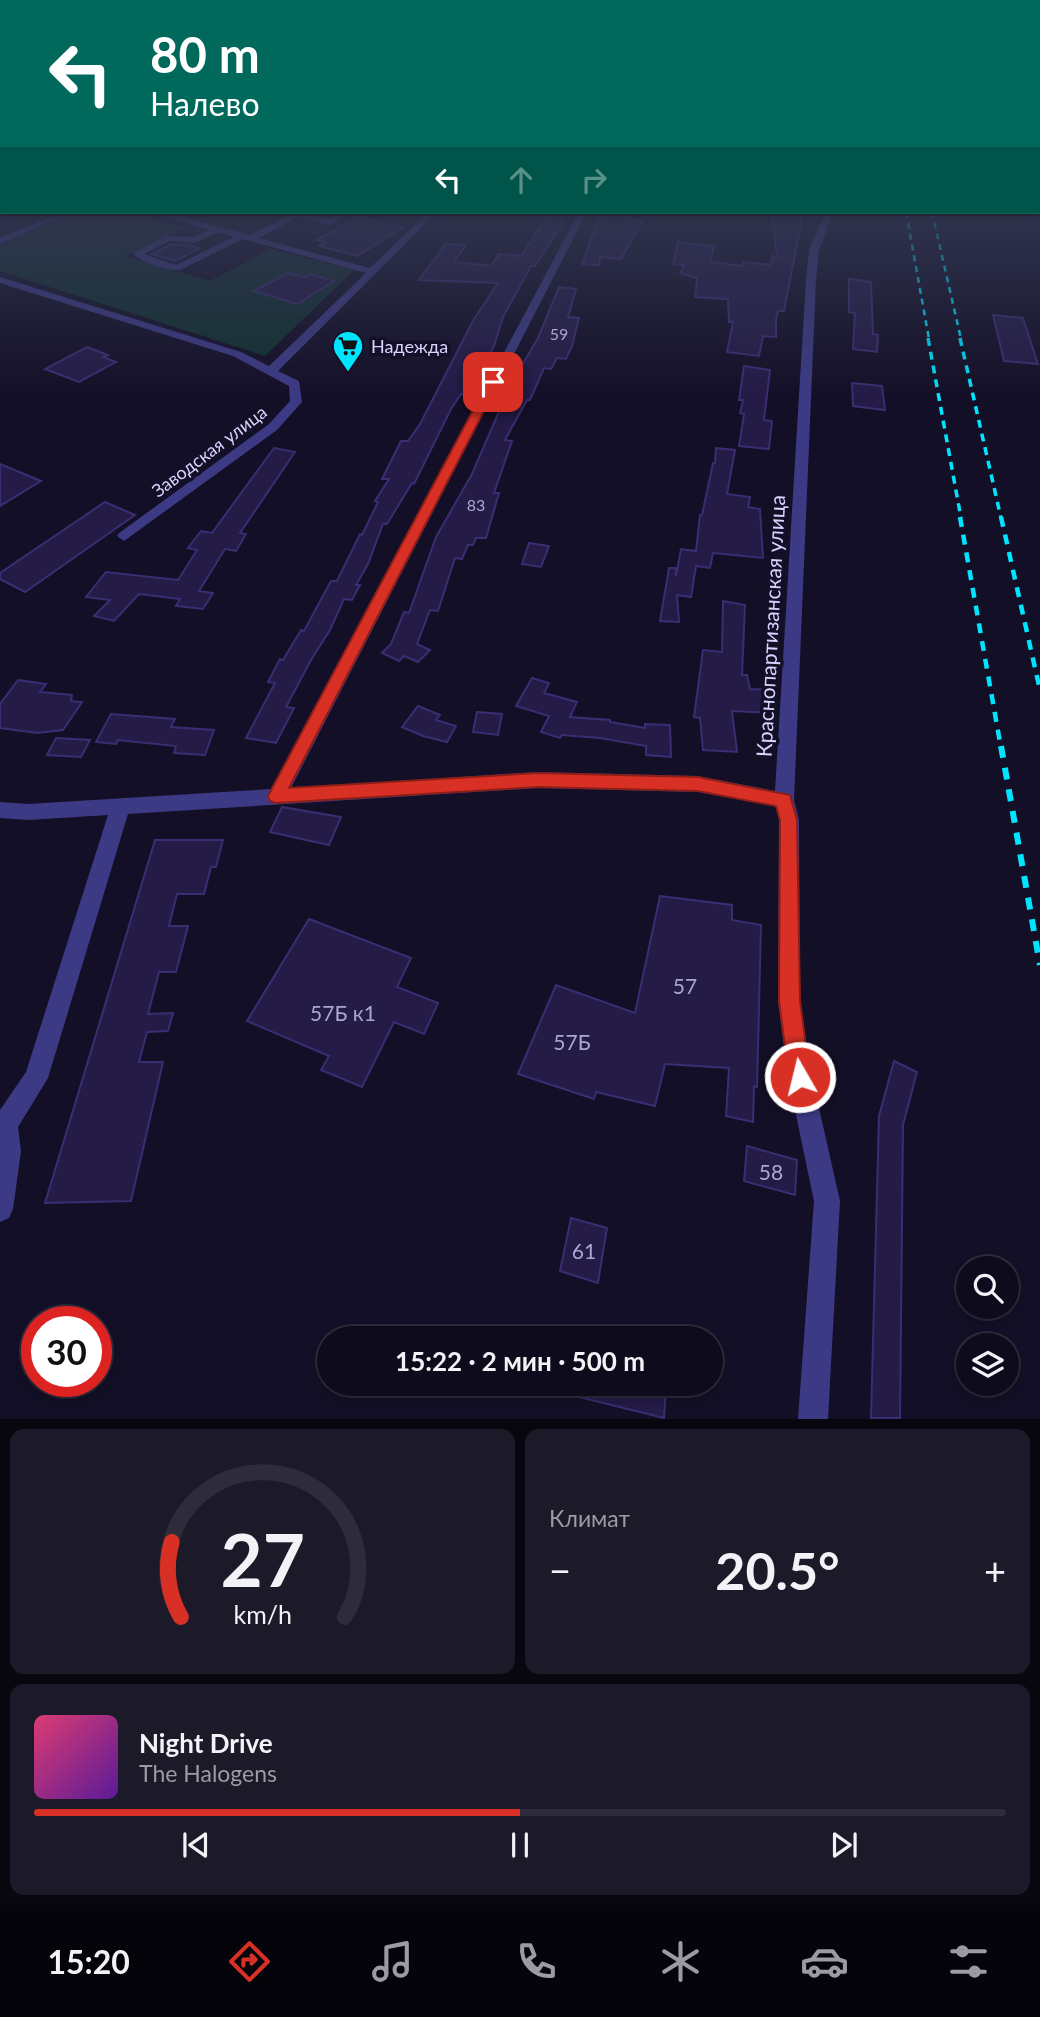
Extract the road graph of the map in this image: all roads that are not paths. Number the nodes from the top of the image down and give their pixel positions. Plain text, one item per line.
1 (350, 265) edge
2 (377, 265) edge
3 (555, 265) edge
4 (812, 265) edge
5 (371, 271) junction
6 (0, 280) edge
7 (272, 370) junction
8 (124, 536) dead end
9 (276, 796) junction
10 (784, 800) junction
11 (121, 805) junction
12 (0, 810) edge
13 (3, 1125) edge
14 (0, 1209) edge
15 (813, 1419) edge

1 - 5 street
2 - 5 street
3 - 9 street
4 - 10 street, Краснопартизанская улица
5 - 7 street
6 - 7 street
7 - 8 street, Заводская улица
9 - 10 street
9 - 11 street
10 - 15 street, Краснопартизанская улица
11 - 12 street
11 - 13 street
13 - 14 street

